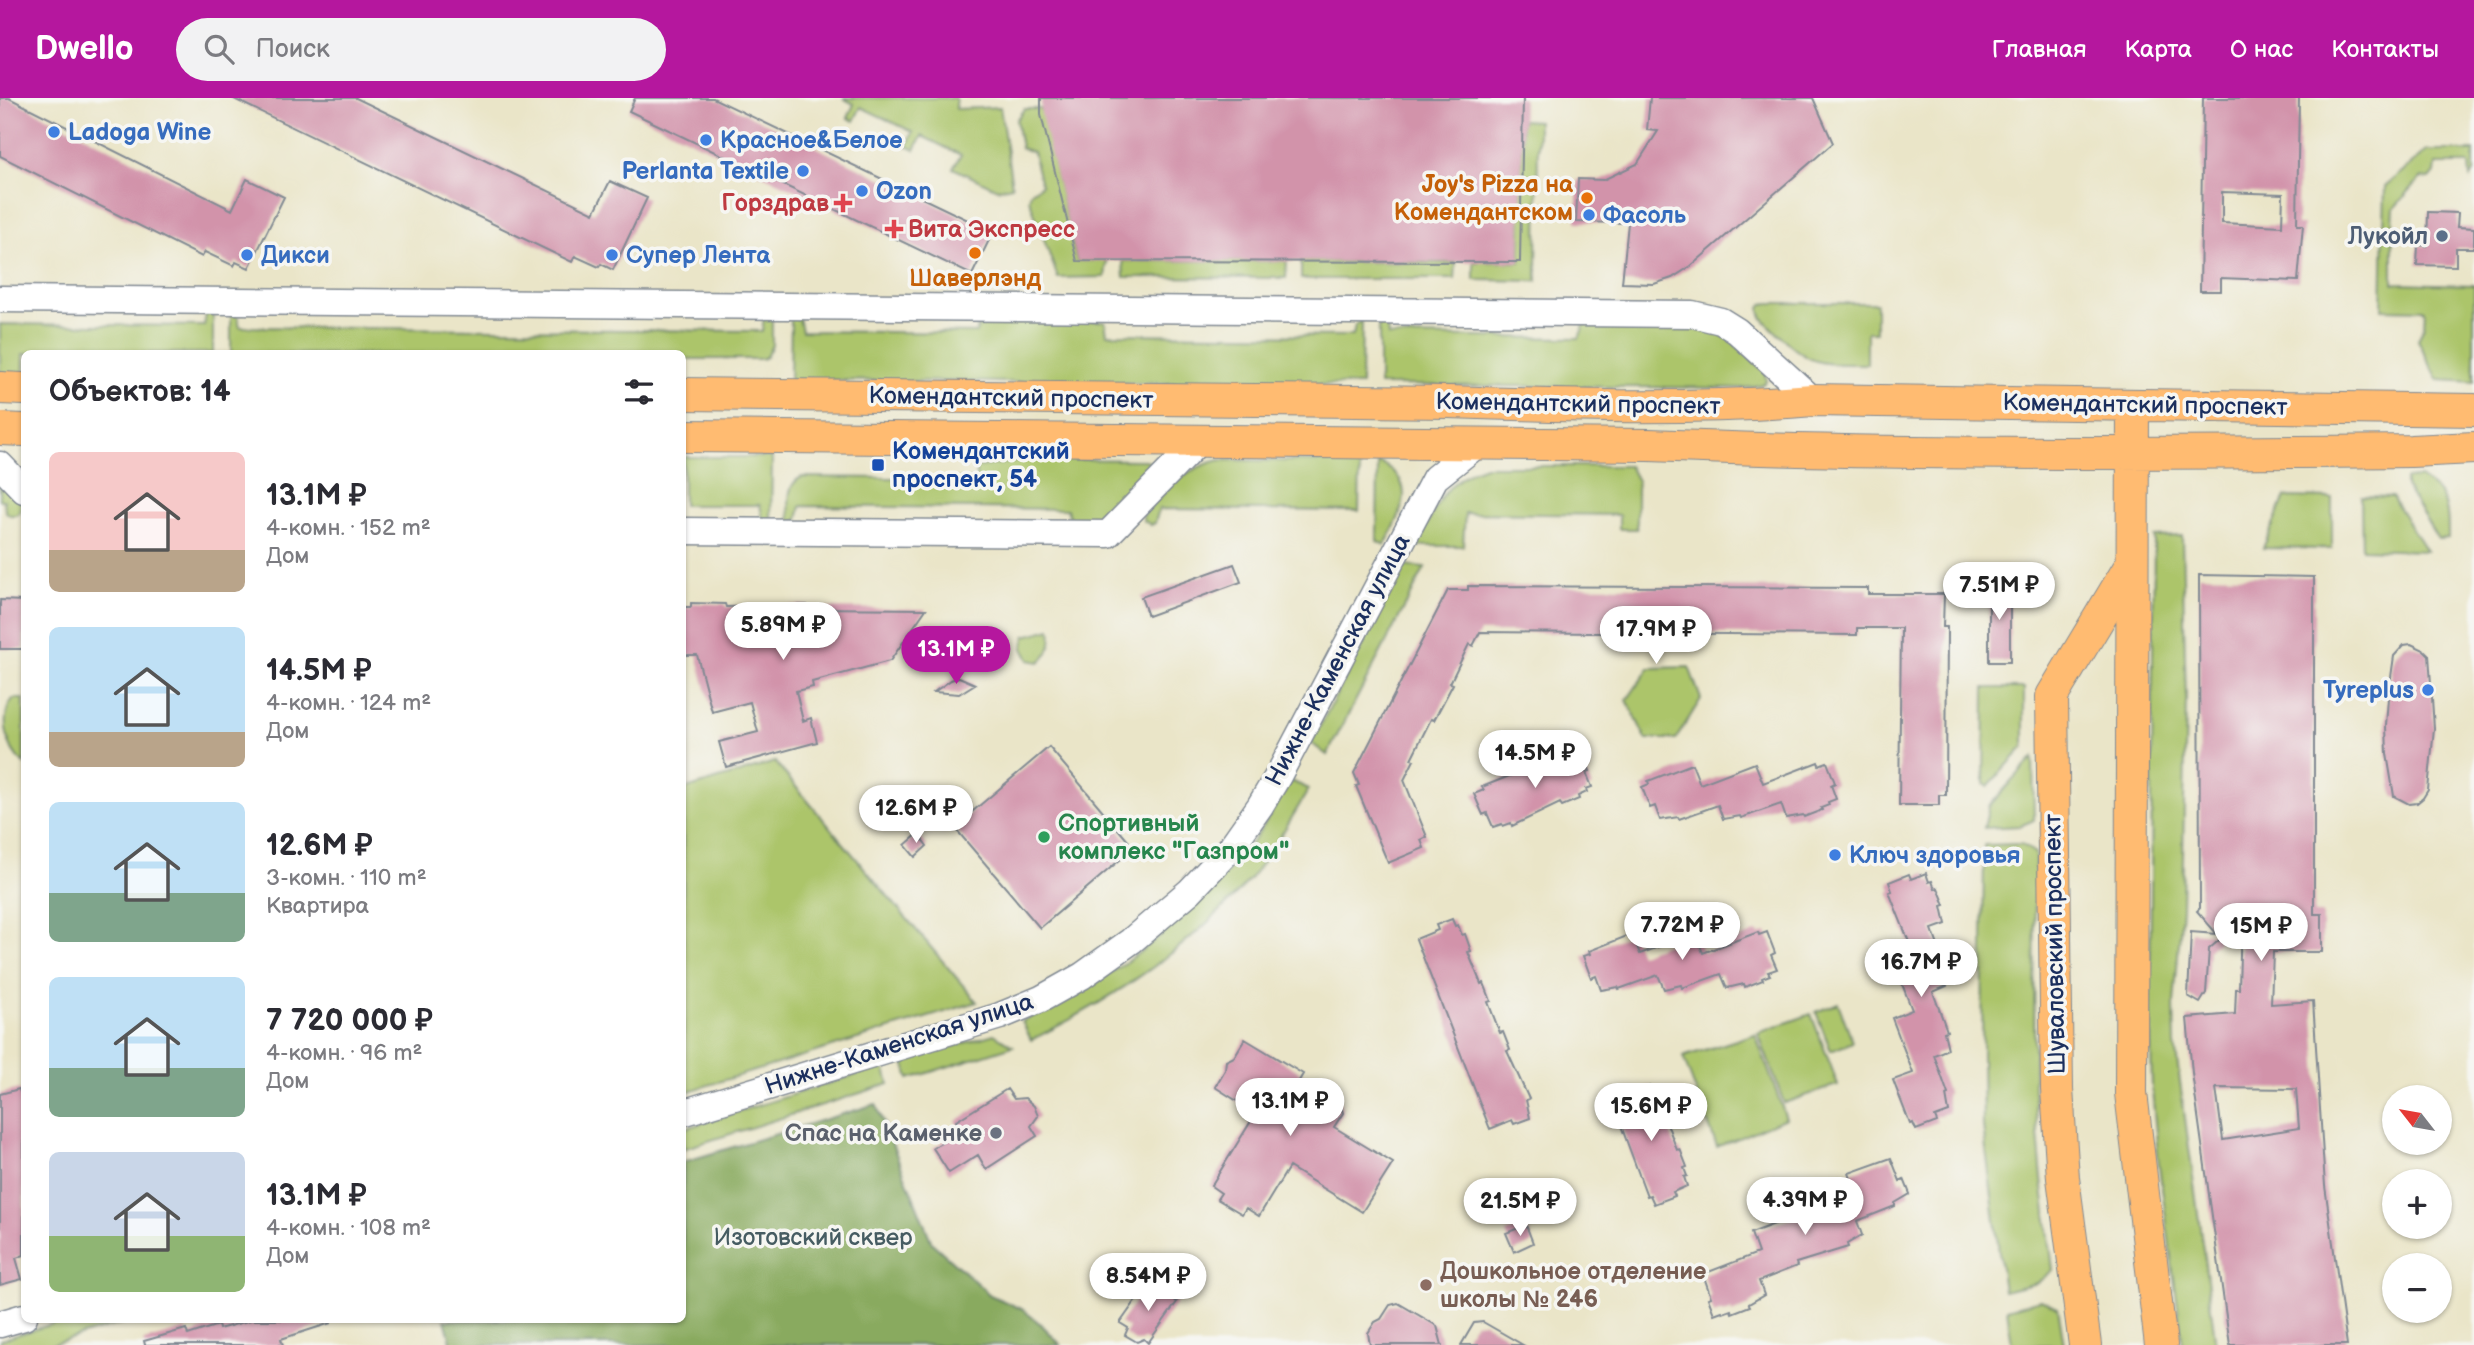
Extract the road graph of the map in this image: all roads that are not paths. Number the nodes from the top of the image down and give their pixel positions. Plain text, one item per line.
1 (0, 299) edge
2 (0, 388) edge
3 (21, 389) edge
4 (686, 394) edge
5 (1813, 400) junction
6 (2133, 405) junction
7 (2474, 410) edge
8 (0, 429) edge
9 (21, 429) edge
10 (686, 436) edge
11 (1199, 441) junction
12 (1417, 442) junction
13 (1479, 443) junction
14 (2474, 448) edge
15 (2133, 453) junction
16 (0, 465) edge
17 (1435, 478) junction
18 (21, 487) edge
19 (686, 531) edge
20 (2132, 563) junction
21 (686, 1112) edge
22 (21, 1318) edge
23 (0, 1324) edge
24 (2085, 1345) edge
25 (2161, 1345) edge

1 - 5 street
2 - 3 main road
4 - 5 main road, Комендантский проспект
5 - 6 main road, Комендантский проспект
6 - 7 main road, Комендантский проспект
6 - 15 main road
8 - 9 main road
10 - 11 main road, Комендантский проспект
11 - 12 main road, Комендантский проспект
11 - 19 street
12 - 13 main road, Комендантский проспект
12 - 17 street
13 - 15 main road, Комендантский проспект
13 - 17 street, Нижне-Каменская улица
14 - 15 main road, Комендантский проспект
15 - 20 main road
16 - 18 street
17 - 21 street, Нижне-Каменская улица
20 - 24 main road, Шуваловский проспект
20 - 25 main road
22 - 23 street

